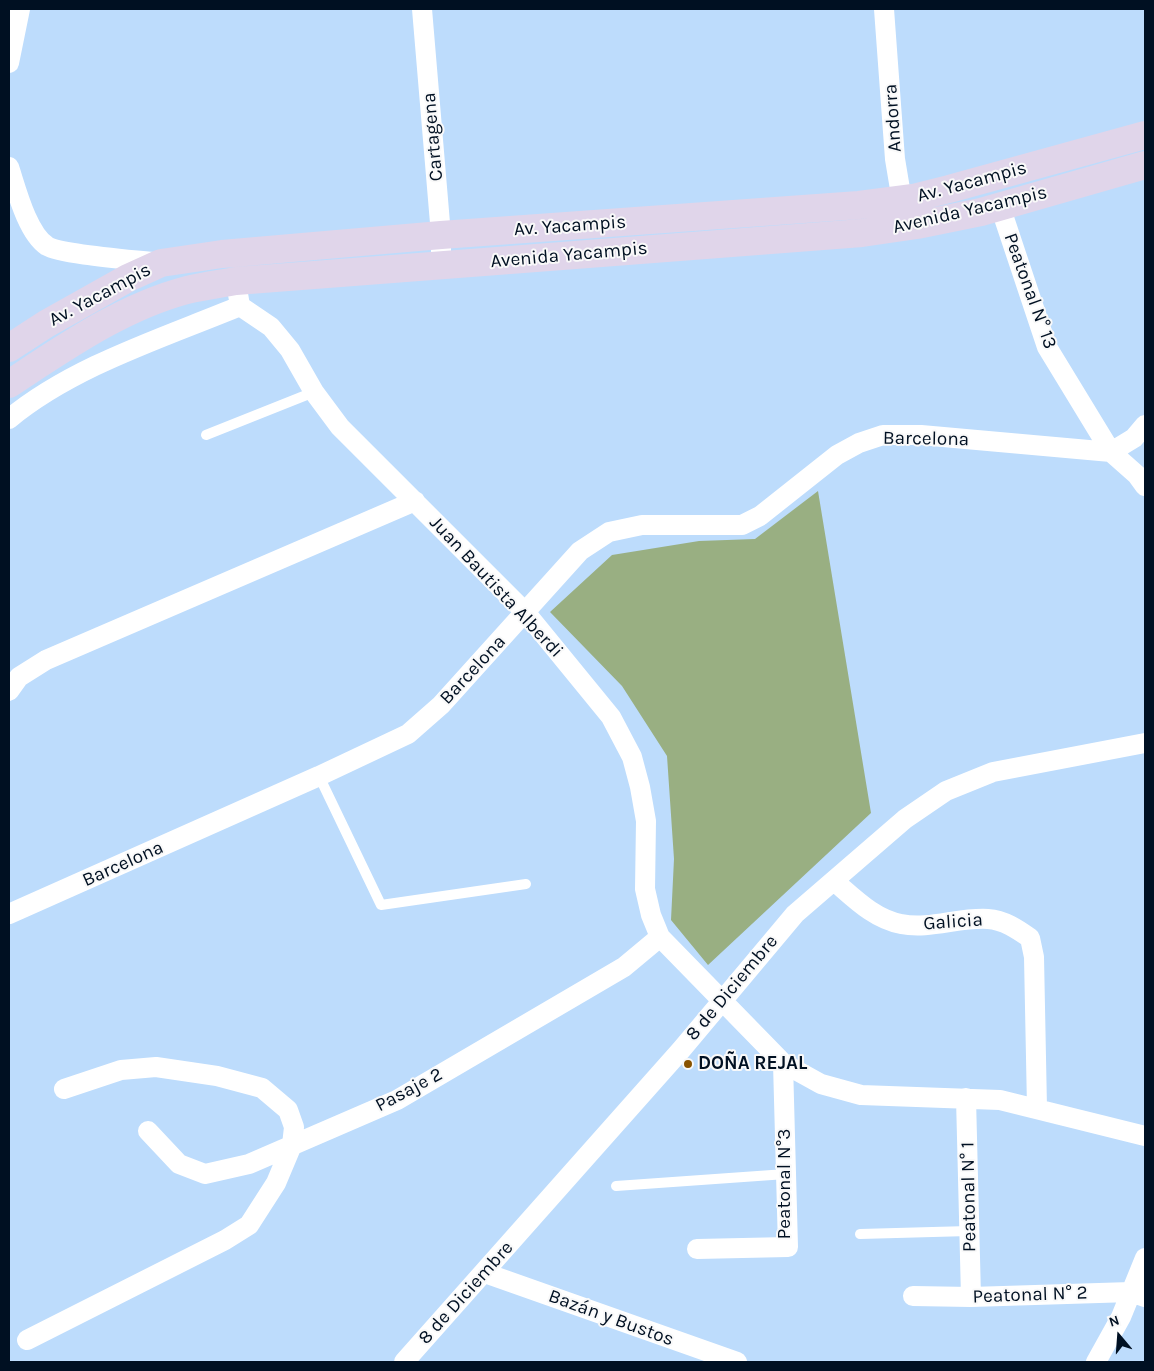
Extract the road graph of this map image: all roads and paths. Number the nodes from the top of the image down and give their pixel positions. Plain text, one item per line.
1 (20, 9) edge
2 (422, 9) edge
3 (884, 9) edge
4 (9, 63) edge
5 (1145, 135) edge
6 (1145, 165) edge
7 (9, 166) edge
8 (901, 199) junction
9 (1000, 206) junction
10 (906, 226) junction
11 (441, 235) junction
12 (161, 263) junction
13 (441, 265) junction
14 (238, 294) junction
15 (9, 348) edge
16 (9, 384) edge
17 (314, 392) junction
18 (9, 418) edge
19 (1145, 425) edge
20 (206, 435) dead end
21 (1111, 452) junction
22 (1145, 486) edge
23 (415, 501) junction
24 (526, 613) junction
25 (9, 690) edge
26 (1145, 743) edge
27 (319, 776) junction
28 (834, 881) junction
29 (526, 884) dead end
30 (9, 914) edge
31 (660, 937) junction
32 (722, 999) junction
33 (783, 1063) junction
34 (64, 1089) dead end
35 (966, 1098) junction
36 (1037, 1108) junction
37 (148, 1131) dead end
38 (1145, 1136) edge
39 (292, 1145) junction
40 (786, 1174) junction
41 (616, 1186) dead end
42 (969, 1230) junction
43 (860, 1234) dead end
44 (697, 1249) dead end
45 (1145, 1258) edge
46 (485, 1273) junction
47 (1138, 1294) edge
48 (913, 1296) dead end
49 (971, 1297) junction
50 (27, 1340) dead end
51 (404, 1362) edge
52 (737, 1362) edge
53 (1096, 1362) edge

1 - 4 street
2 - 11 street, Cartagena
3 - 8 street, Andorra
5 - 8 street, Av. Yacampis
6 - 9 street, Avenida Yacampis
7 - 12 street
8 - 10 street, Andorra
8 - 11 street, Av. Yacampis
9 - 10 street, Avenida Yacampis
9 - 21 street, Peatonal N° 13
10 - 13 street, Avenida Yacampis
11 - 12 street, Av. Yacampis
11 - 13 street, Cartagena
12 - 15 street, Av. Yacampis
13 - 14 street, Avenida Yacampis
14 - 16 street, Avenida Yacampis
14 - 17 street, Juan Bautista Alberdi
14 - 18 street
17 - 20 lane
17 - 23 street, Juan Bautista Alberdi
19 - 21 street
21 - 22 street, Peatonal N° 13
21 - 24 street, Barcelona
23 - 24 street, Juan Bautista Alberdi
23 - 25 street
24 - 27 street, Barcelona
24 - 31 street, Juan Bautista Alberdi
26 - 28 street, 8 de Diciembre
27 - 29 lane
27 - 30 street, Barcelona
28 - 32 street, 8 de Diciembre
28 - 36 street, Galicia
31 - 32 street, Juan Bautista Alberdi
31 - 39 street, Pasaje 2
32 - 33 street, Juan Bautista Alberdi
32 - 46 street, 8 de Diciembre
33 - 35 street, Juan Bautista Alberdi
33 - 40 street, Peatonal N°3
34 - 39 street
35 - 36 street, Juan Bautista Alberdi
35 - 42 street, Peatonal N° 1
36 - 38 street, Juan Bautista Alberdi
37 - 39 street, Pasaje 2
39 - 50 street
40 - 41 lane
40 - 44 street, Peatonal N°3
42 - 43 lane
42 - 49 street, Peatonal N° 1
45 - 47 street
46 - 51 street, 8 de Diciembre
46 - 52 street, Bazán y Bustos
47 - 49 street, Peatonal N° 2
47 - 53 street
48 - 49 street, Peatonal N° 2

